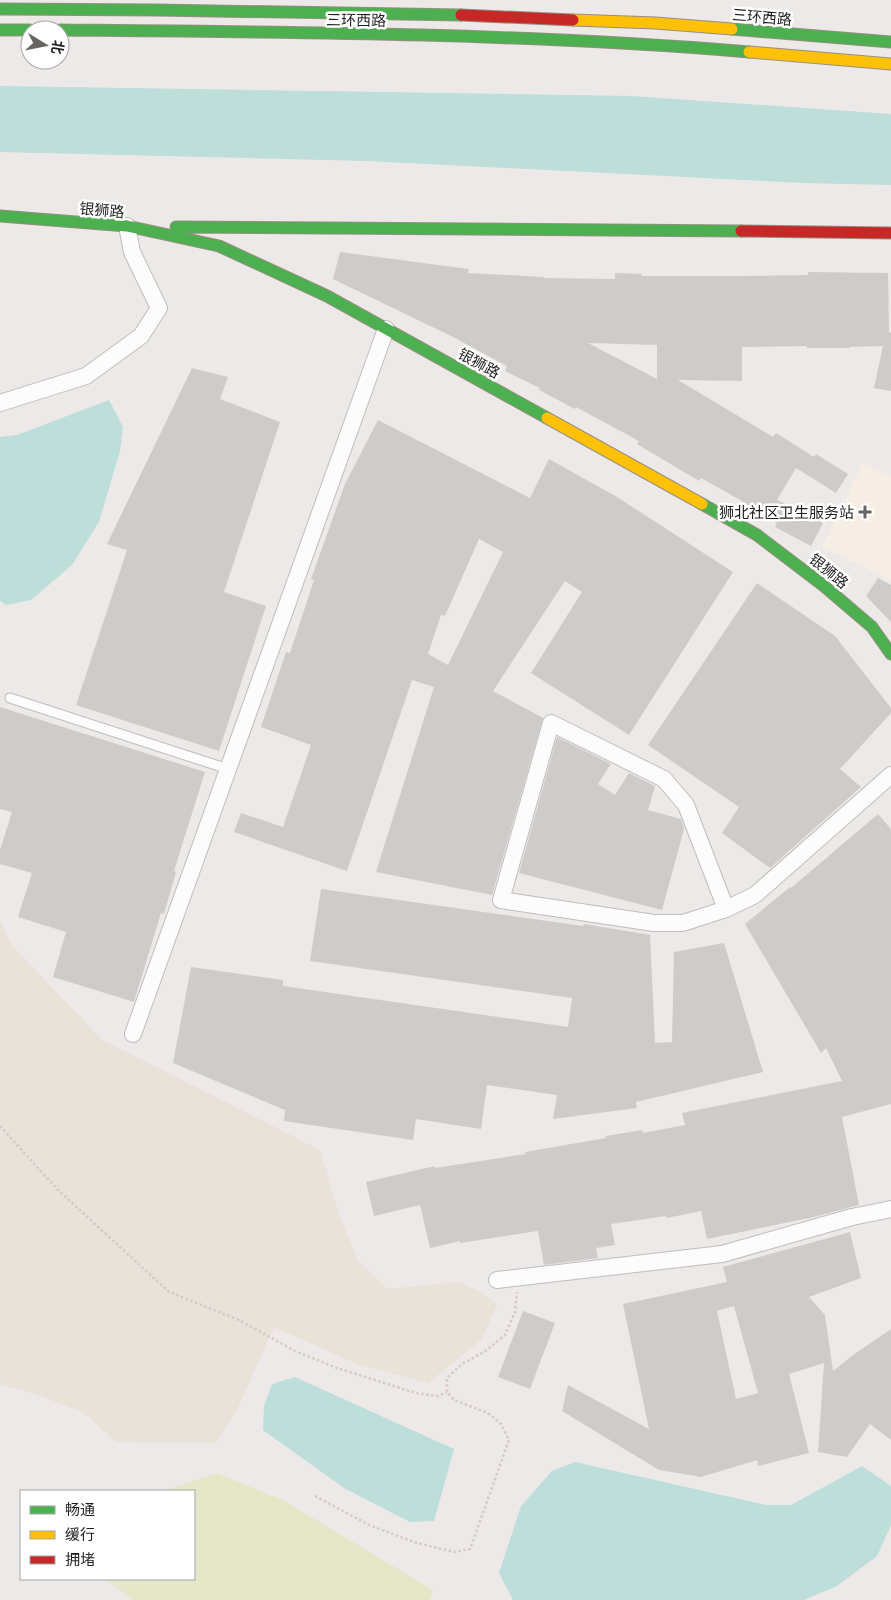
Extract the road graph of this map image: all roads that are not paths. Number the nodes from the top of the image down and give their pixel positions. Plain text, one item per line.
1 (0, 9) edge
2 (0, 30) edge
3 (20, 30) edge
4 (70, 30) edge
5 (891, 42) edge
6 (891, 64) edge
7 (0, 216) edge
8 (127, 226) junction
9 (891, 234) edge
10 (386, 329) junction
11 (0, 403) edge
12 (891, 654) edge
13 (10, 698) dead end
14 (228, 769) junction
15 (891, 775) edge
16 (726, 909) junction
17 (133, 1034) dead end
18 (891, 1209) edge
19 (497, 1280) dead end

1 - 5 main road, 三环西路
2 - 3 main road
4 - 6 main road, 三环西路
7 - 8 main road, 银狮路
8 - 9 main road
8 - 10 main road, 银狮路
8 - 11 street
10 - 12 main road, 银狮路
10 - 14 street
13 - 14 lane
14 - 17 street
15 - 16 street
16 - 16 street
18 - 19 street

